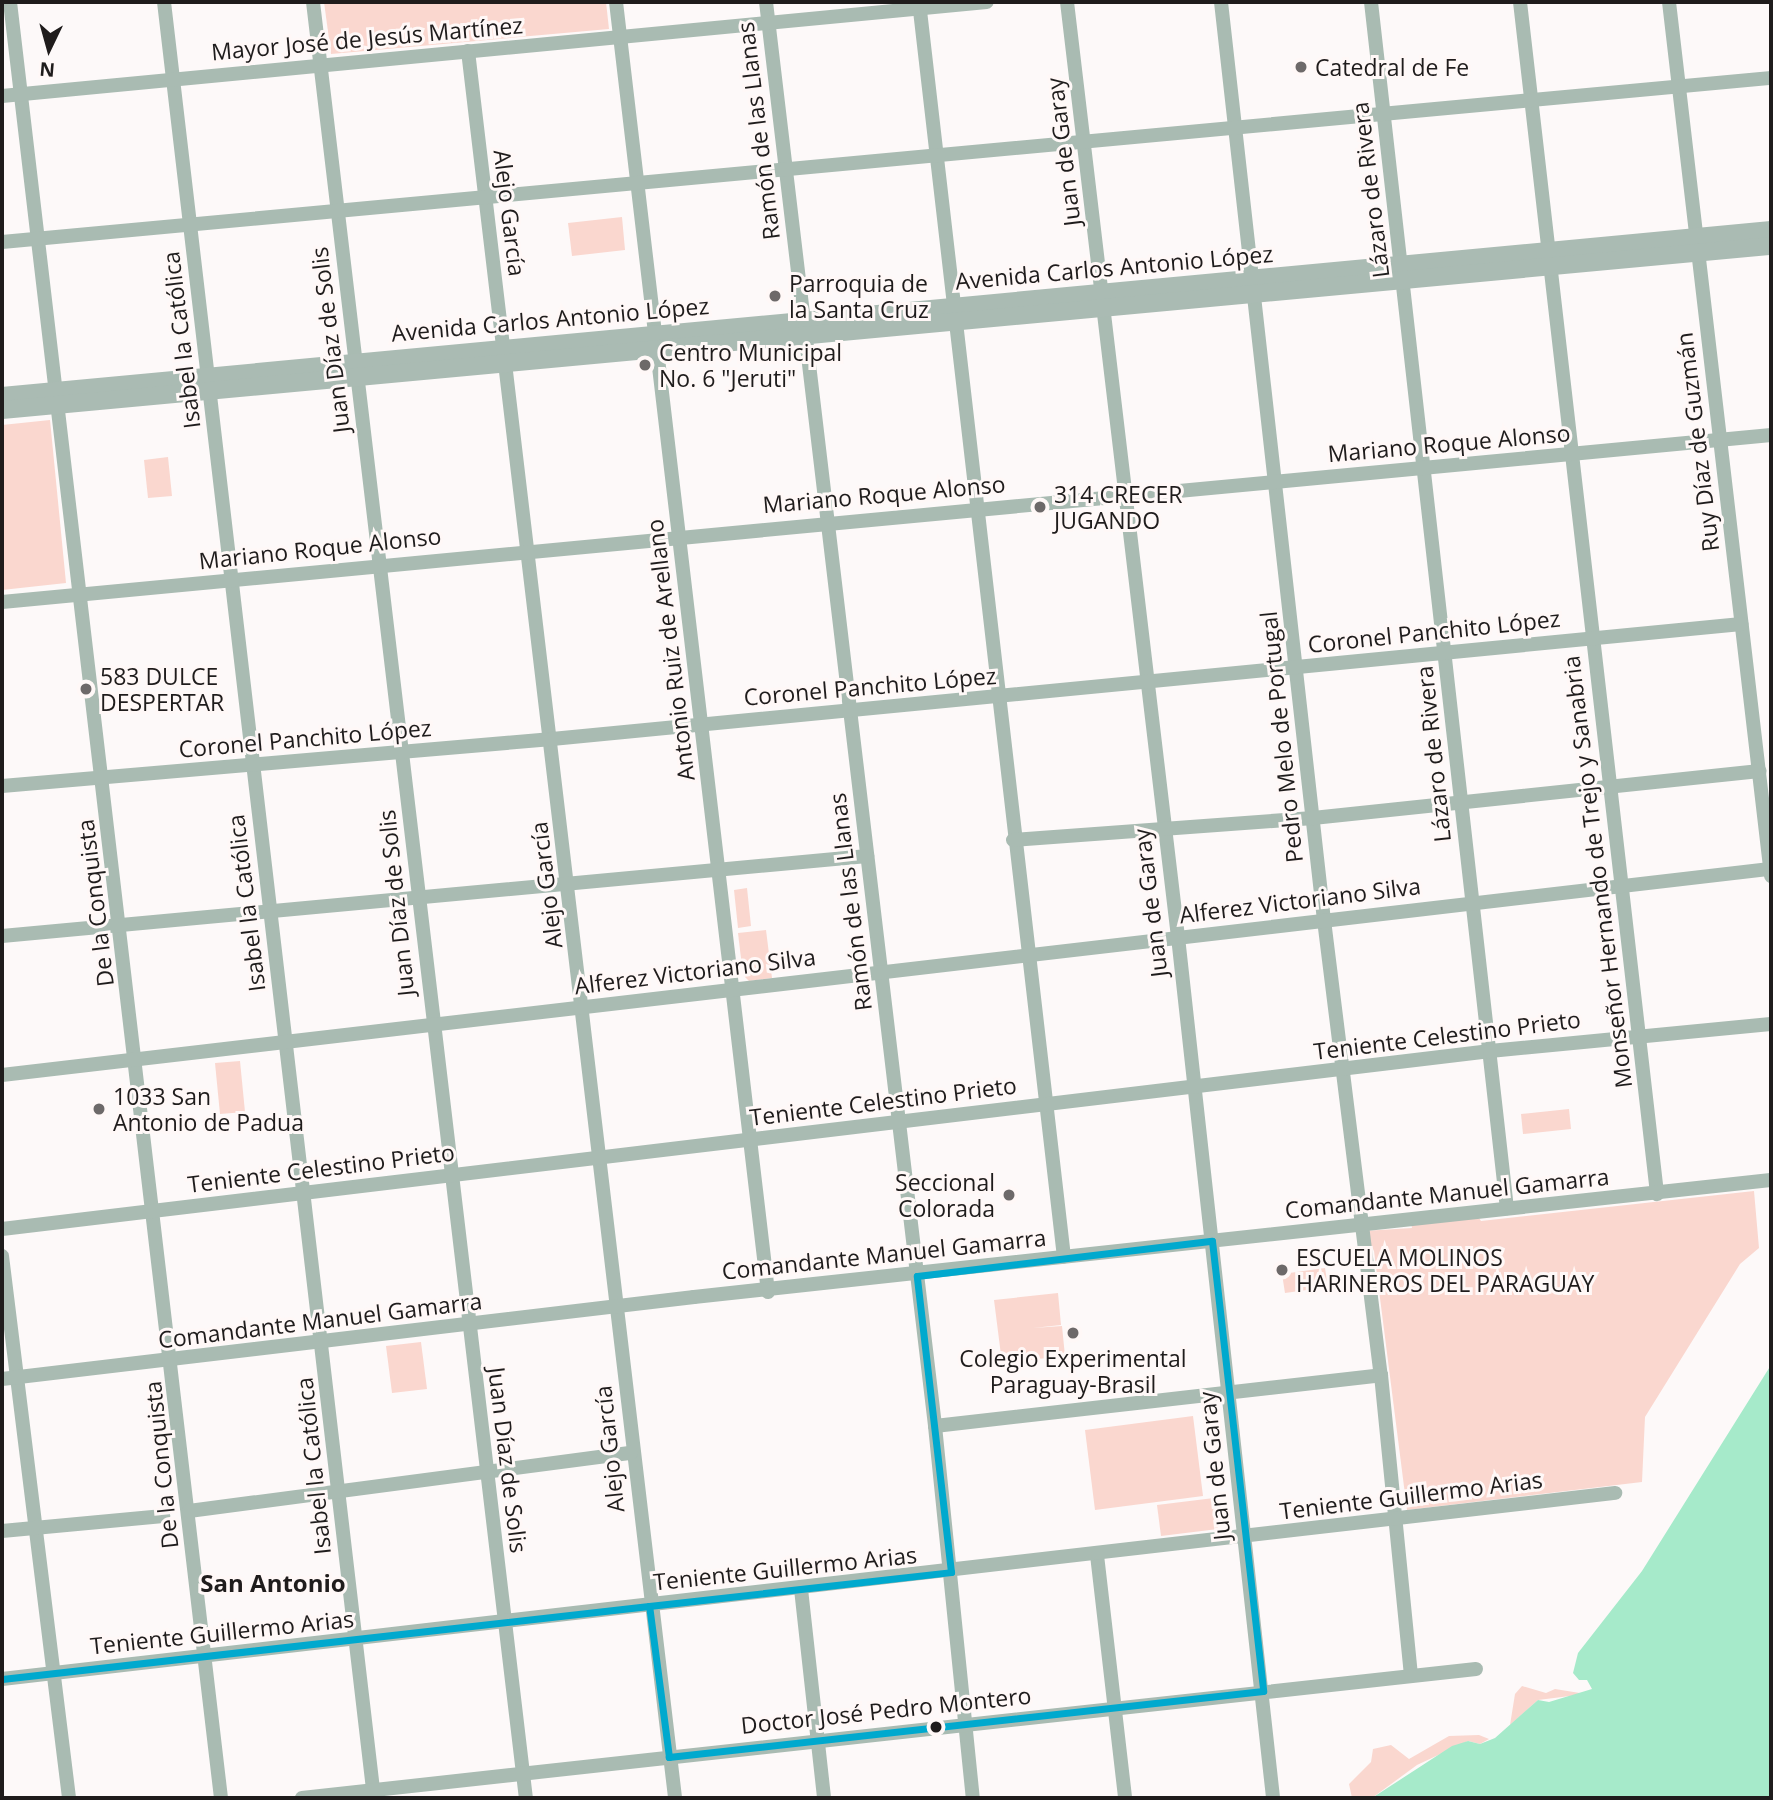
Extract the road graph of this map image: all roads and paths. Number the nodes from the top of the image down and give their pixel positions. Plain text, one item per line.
1 (10, 2) edge
2 (164, 2) edge
3 (313, 2) edge
4 (616, 2) edge
5 (766, 2) edge
6 (987, 2) edge
7 (1067, 2) edge
8 (1221, 2) edge
9 (1371, 2) edge
10 (1520, 2) edge
11 (1669, 2) edge
12 (919, 5) edge
13 (768, 23) junction
14 (621, 36) junction
15 (468, 51) junction
16 (320, 65) junction
17 (1771, 78) edge
18 (174, 79) junction
19 (1679, 86) junction
20 (21, 94) junction
21 (2, 96) edge
22 (1531, 100) junction
23 (1384, 113) junction
24 (1235, 127) junction
25 (1084, 141) junction
26 (935, 155) junction
27 (785, 169) junction
28 (637, 186) junction
29 (485, 200) junction
30 (338, 210) junction
31 (191, 224) junction
32 (1771, 230) edge
33 (38, 239) junction
34 (2, 242) edge
35 (1697, 244) junction
36 (1771, 246) edge
37 (1549, 258) junction
38 (1402, 272) junction
39 (1253, 286) junction
40 (1103, 300) junction
41 (955, 314) junction
42 (805, 327) junction
43 (657, 342) junction
44 (506, 355) junction
45 (356, 369) junction
46 (209, 383) junction
47 (2, 396) edge
48 (57, 398) junction
49 (2, 410) edge
50 (1771, 435) edge
51 (1720, 440) junction
52 (1572, 454) junction
53 (1424, 468) junction
54 (1275, 482) junction
55 (1125, 495) junction
56 (975, 508) junction
57 (828, 522) junction
58 (680, 536) junction
59 (529, 550) junction
60 (380, 565) junction
61 (234, 580) junction
62 (80, 594) junction
63 (2, 602) edge
64 (1741, 624) junction
65 (1592, 638) junction
66 (1445, 652) junction
67 (1296, 667) junction
68 (1148, 682) junction
69 (997, 697) junction
70 (850, 711) junction
71 (702, 725) junction
72 (552, 739) junction
73 (402, 752) junction
74 (253, 766) junction
75 (1760, 771) junction
76 (103, 777) junction
77 (1612, 785) junction
78 (2, 786) edge
79 (1462, 802) junction
80 (1313, 818) junction
81 (1164, 827) junction
82 (1013, 840) junction
83 (867, 856) junction
84 (719, 870) junction
85 (1771, 873) edge
86 (569, 884) junction
87 (1620, 885) junction
88 (418, 897) junction
89 (1473, 903) junction
90 (271, 911) junction
91 (1324, 920) junction
92 (120, 925) junction
93 (2, 936) edge
94 (1178, 937) junction
95 (1026, 956) junction
96 (881, 971) junction
97 (733, 989) junction
98 (583, 1009) junction
99 (1771, 1024) edge
100 (433, 1025) junction
101 (1638, 1036) junction
102 (286, 1042) junction
103 (1490, 1051) junction
104 (137, 1059) junction
105 (1343, 1071) junction
106 (2, 1075) edge
107 (1192, 1086) junction
108 (1046, 1104) junction
109 (898, 1120) junction
110 (748, 1140) junction
111 (600, 1156) junction
112 (450, 1176) junction
113 (1771, 1180) edge
114 (307, 1193) junction
115 (1657, 1194) junction
116 (1507, 1208) junction
117 (155, 1211) junction
118 (1362, 1224) junction
119 (2, 1229) edge
120 (1212, 1241) junction
121 (2, 1256) edge
122 (1064, 1257) junction
123 (917, 1276) junction
124 (768, 1292) junction
125 (618, 1310) junction
126 (469, 1325) junction
127 (323, 1344) junction
128 (172, 1361) junction
129 (1381, 1374) junction
130 (9, 1378) edge
131 (1228, 1390) junction
132 (935, 1426) junction
133 (631, 1453) junction
134 (485, 1473) junction
135 (339, 1493) junction
136 (1615, 1493) dead end
137 (190, 1511) junction
138 (163, 1516) dead end
139 (1397, 1520) junction
140 (34, 1528) junction
141 (2, 1531) edge
142 (1245, 1538) junction
143 (1097, 1555) junction
144 (951, 1572) junction
145 (800, 1589) junction
146 (649, 1606) junction
147 (508, 1622) junction
148 (357, 1640) junction
149 (204, 1660) junction
150 (1476, 1669) dead end
151 (51, 1674) junction
152 (1411, 1676) junction
153 (2, 1679) edge
154 (1263, 1691) junction
155 (1114, 1707) junction
156 (965, 1724) junction
157 (818, 1741) junction
158 (669, 1757) junction
159 (523, 1774) junction
160 (374, 1794) edge
161 (69, 1798) edge
162 (221, 1798) edge
163 (302, 1798) edge
164 (526, 1798) edge
165 (675, 1798) edge
166 (824, 1798) edge
167 (973, 1798) edge
168 (1125, 1798) edge
169 (1273, 1798) edge

1 - 20 street, De la Conquista
2 - 18 street, Isabel la Católica
3 - 16 street, Juan Díaz de Solis
4 - 14 street, Antonio Ruiz de Arellano
5 - 13 street, Ramón de las Llanas
6 - 12 street, Mayor José de Jesús Martínez
7 - 25 street, Juan de Garay
8 - 24 street, Pedro Melo de Portugal
9 - 23 street, Lázaro de Rivera
10 - 22 street, Monseñor Hernando de Trejo y Sanabria
11 - 19 street, Ruy Díaz de Guzmán
12 - 13 street, Mayor José de Jesús Martínez
12 - 26 street
13 - 14 street, Mayor José de Jesús Martínez
13 - 27 street, Ramón de las Llanas
14 - 15 street, Mayor José de Jesús Martínez
14 - 28 street, Antonio Ruiz de Arellano
15 - 16 street, Mayor José de Jesús Martínez
15 - 29 street, Alejo García
16 - 18 street, Mayor José de Jesús Martínez
16 - 30 street, Juan Díaz de Solis
17 - 19 street
18 - 20 street, Mayor José de Jesús Martínez
18 - 31 street, Isabel la Católica
19 - 22 street
19 - 35 street, Ruy Díaz de Guzmán
20 - 21 street, Mayor José de Jesús Martínez
20 - 33 street, De la Conquista
22 - 23 street
22 - 37 street, Monseñor Hernando de Trejo y Sanabria
23 - 24 street
23 - 38 street, Lázaro de Rivera
24 - 25 street
24 - 39 street, Pedro Melo de Portugal
25 - 26 street
25 - 40 street, Juan de Garay
26 - 27 street
26 - 41 street
27 - 28 street
27 - 42 street, Ramón de las Llanas
28 - 29 street
28 - 43 street, Antonio Ruiz de Arellano
29 - 30 street
29 - 44 street, Alejo García
30 - 31 street
30 - 45 street, Juan Díaz de Solis
31 - 33 street
31 - 46 street, Isabel la Católica
32 - 35 main road, Avenida Carlos Antonio López
33 - 34 street
33 - 48 street, De la Conquista
35 - 36 main road, Avenida Carlos Antonio López
35 - 37 main road, Avenida Carlos Antonio López
35 - 51 street, Ruy Díaz de Guzmán
37 - 38 main road, Avenida Carlos Antonio López
37 - 52 street, Monseñor Hernando de Trejo y Sanabria
38 - 39 main road, Avenida Carlos Antonio López
38 - 53 street, Lázaro de Rivera
39 - 40 main road, Avenida Carlos Antonio López
39 - 54 street, Pedro Melo de Portugal
40 - 41 main road, Avenida Carlos Antonio López
40 - 55 street, Juan de Garay
41 - 42 main road, Avenida Carlos Antonio López
41 - 56 street
42 - 43 main road, Avenida Carlos Antonio López
42 - 57 street, Ramón de las Llanas
43 - 44 main road, Avenida Carlos Antonio López
43 - 58 street, Antonio Ruiz de Arellano
44 - 45 main road, Avenida Carlos Antonio López
44 - 59 street, Alejo García
45 - 46 main road, Avenida Carlos Antonio López
45 - 60 street, Juan Díaz de Solis
46 - 48 main road, Avenida Carlos Antonio López
46 - 61 street, Isabel la Católica
47 - 48 main road, Avenida Carlos Antonio López
48 - 49 main road, Avenida Carlos Antonio López
48 - 62 street, De la Conquista
50 - 51 street, Mariano Roque Alonso
51 - 52 street, Mariano Roque Alonso
51 - 64 street, Ruy Díaz de Guzmán
52 - 53 street, Mariano Roque Alonso
52 - 65 street, Monseñor Hernando de Trejo y Sanabria
53 - 54 street, Mariano Roque Alonso
53 - 66 street, Lázaro de Rivera
54 - 55 street, Mariano Roque Alonso
54 - 67 street, Pedro Melo de Portugal
55 - 56 street, Mariano Roque Alonso
55 - 68 street, Juan de Garay
56 - 57 street, Mariano Roque Alonso
56 - 69 street
57 - 58 street, Mariano Roque Alonso
57 - 70 street, Ramón de las Llanas
58 - 59 street, Mariano Roque Alonso
58 - 71 street, Antonio Ruiz de Arellano
59 - 60 street, Mariano Roque Alonso
59 - 72 street, Alejo García
60 - 61 street, Mariano Roque Alonso
60 - 73 street, Juan Díaz de Solis
61 - 62 street, Mariano Roque Alonso
61 - 74 street, Isabel la Católica
62 - 63 street, Mariano Roque Alonso
62 - 76 street, De la Conquista
64 - 65 street, Coronel Panchito López
64 - 75 street, Ruy Díaz de Guzmán
65 - 66 street, Coronel Panchito López
65 - 77 street, Monseñor Hernando de Trejo y Sanabria
66 - 67 street, Coronel Panchito López
66 - 79 street, Lázaro de Rivera
67 - 68 street, Coronel Panchito López
67 - 80 street, Pedro Melo de Portugal
68 - 69 street, Coronel Panchito López
68 - 81 street, Juan de Garay
69 - 70 street, Coronel Panchito López
69 - 82 street
70 - 71 street, Coronel Panchito López
70 - 83 street, Ramón de las Llanas
71 - 72 street, Coronel Panchito López
71 - 84 street, Antonio Ruiz de Arellano
72 - 73 street, Coronel Panchito López
72 - 86 street, Alejo García
73 - 74 street, Coronel Panchito López
73 - 88 street, Juan Díaz de Solis
74 - 76 street, Coronel Panchito López
74 - 90 street, Isabel la Católica
75 - 77 street
75 - 85 street, Ruy Díaz de Guzmán
76 - 78 street, Coronel Panchito López
76 - 92 street, De la Conquista
77 - 79 street
77 - 87 street, Monseñor Hernando de Trejo y Sanabria
79 - 80 street
79 - 89 street, Lázaro de Rivera
80 - 81 street
80 - 91 street, Pedro Melo de Portugal
81 - 82 street
81 - 94 street, Juan de Garay
82 - 95 street
83 - 84 street
83 - 96 street, Ramón de las Llanas
84 - 86 street
84 - 97 street, Antonio Ruiz de Arellano
85 - 87 street, Alferez Victoriano Silva
86 - 88 street
86 - 98 street, Alejo García
87 - 89 street, Alferez Victoriano Silva
87 - 101 street, Monseñor Hernando de Trejo y Sanabria
88 - 90 street
88 - 100 street, Juan Díaz de Solis
89 - 91 street, Alferez Victoriano Silva
89 - 103 street, Lázaro de Rivera
90 - 92 street
90 - 102 street, Isabel la Católica
91 - 94 street, Alferez Victoriano Silva
91 - 105 street, Pedro Melo de Portugal
92 - 93 street
92 - 104 street, De la Conquista
94 - 95 street, Alferez Victoriano Silva
94 - 107 street, Juan de Garay
95 - 96 street, Alferez Victoriano Silva
95 - 108 street
96 - 97 street, Alferez Victoriano Silva
96 - 109 street, Ramón de las Llanas
97 - 98 street, Alferez Victoriano Silva
97 - 110 street, Antonio Ruiz de Arellano
98 - 100 street, Alferez Victoriano Silva
98 - 111 street, Alejo García
99 - 101 street, Teniente Celestino Prieto
100 - 102 street, Alferez Victoriano Silva
100 - 112 street, Juan Díaz de Solis
101 - 103 street, Teniente Celestino Prieto
101 - 115 street, Monseñor Hernando de Trejo y Sanabria
102 - 104 street, Alferez Victoriano Silva
102 - 114 street, Isabel la Católica
103 - 105 street, Teniente Celestino Prieto
103 - 116 street, Lázaro de Rivera
104 - 106 street, Alferez Victoriano Silva
104 - 117 street, De la Conquista
105 - 107 street, Teniente Celestino Prieto
105 - 118 street, Pedro Melo de Portugal
107 - 108 street, Teniente Celestino Prieto
107 - 120 street, Juan de Garay
108 - 109 street, Teniente Celestino Prieto
108 - 122 street
109 - 110 street, Teniente Celestino Prieto
109 - 123 street, Ramón de las Llanas
110 - 111 street, Teniente Celestino Prieto
110 - 124 street, Antonio Ruiz de Arellano
111 - 112 street, Teniente Celestino Prieto
111 - 125 street, Alejo García
112 - 114 street, Teniente Celestino Prieto
112 - 126 street, Juan Díaz de Solis
113 - 115 street, Comandante Manuel Gamarra
114 - 117 street, Teniente Celestino Prieto
114 - 127 street, Isabel la Católica
115 - 116 street, Comandante Manuel Gamarra
116 - 118 street, Comandante Manuel Gamarra
117 - 119 street, Teniente Celestino Prieto
117 - 128 street, De la Conquista
118 - 120 street, Comandante Manuel Gamarra
118 - 129 street, Pedro Melo de Portugal
120 - 122 street, Comandante Manuel Gamarra
120 - 131 street, Juan de Garay
121 - 130 street
122 - 123 street, Comandante Manuel Gamarra
123 - 124 street, Comandante Manuel Gamarra
123 - 132 street, Ramón de las Llanas
124 - 125 street, Comandante Manuel Gamarra
125 - 126 street, Comandante Manuel Gamarra
125 - 133 street, Alejo García
126 - 127 street, Comandante Manuel Gamarra
126 - 134 street, Juan Díaz de Solis
127 - 128 street, Comandante Manuel Gamarra
127 - 135 street, Isabel la Católica
128 - 130 street, Comandante Manuel Gamarra
128 - 137 street, De la Conquista
129 - 131 street
129 - 139 street, Pedro Melo de Portugal
130 - 140 street
131 - 132 street
131 - 142 street, Juan de Garay
132 - 144 street, Ramón de las Llanas
133 - 134 street
133 - 146 street, Alejo García
134 - 135 street
134 - 147 street, Juan Díaz de Solis
135 - 137 street
135 - 148 street, Isabel la Católica
136 - 139 street, Teniente Guillermo Arias
137 - 149 street, De la Conquista
138 - 140 street
139 - 142 street, Teniente Guillermo Arias
139 - 152 street, Pedro Melo de Portugal
140 - 141 street
140 - 151 street
142 - 143 street, Teniente Guillermo Arias
142 - 154 street, Juan de Garay
143 - 144 street, Teniente Guillermo Arias
143 - 155 street
144 - 145 street, Teniente Guillermo Arias
144 - 156 street, Ramón de las Llanas
145 - 146 street, Teniente Guillermo Arias
145 - 157 street
146 - 147 street, Teniente Guillermo Arias
146 - 158 street, Alejo García
147 - 148 street, Teniente Guillermo Arias
147 - 159 street, Juan Díaz de Solis
148 - 149 street, Teniente Guillermo Arias
148 - 160 street, Isabel la Católica
149 - 151 street, Teniente Guillermo Arias
149 - 162 street, De la Conquista
150 - 152 street, Doctor José Pedro Montero
151 - 153 street, Teniente Guillermo Arias
151 - 161 street
152 - 154 street, Doctor José Pedro Montero
154 - 155 street, Doctor José Pedro Montero
154 - 169 street, Juan de Garay
155 - 156 street, Doctor José Pedro Montero
155 - 168 street
156 - 157 street, Doctor José Pedro Montero
156 - 167 street, Ramón de las Llanas
157 - 158 street, Doctor José Pedro Montero
157 - 166 street
158 - 159 street, Doctor José Pedro Montero
158 - 165 street, Alejo García
159 - 160 street, Doctor José Pedro Montero
159 - 164 street, Juan Díaz de Solis
160 - 163 street, Doctor José Pedro Montero

